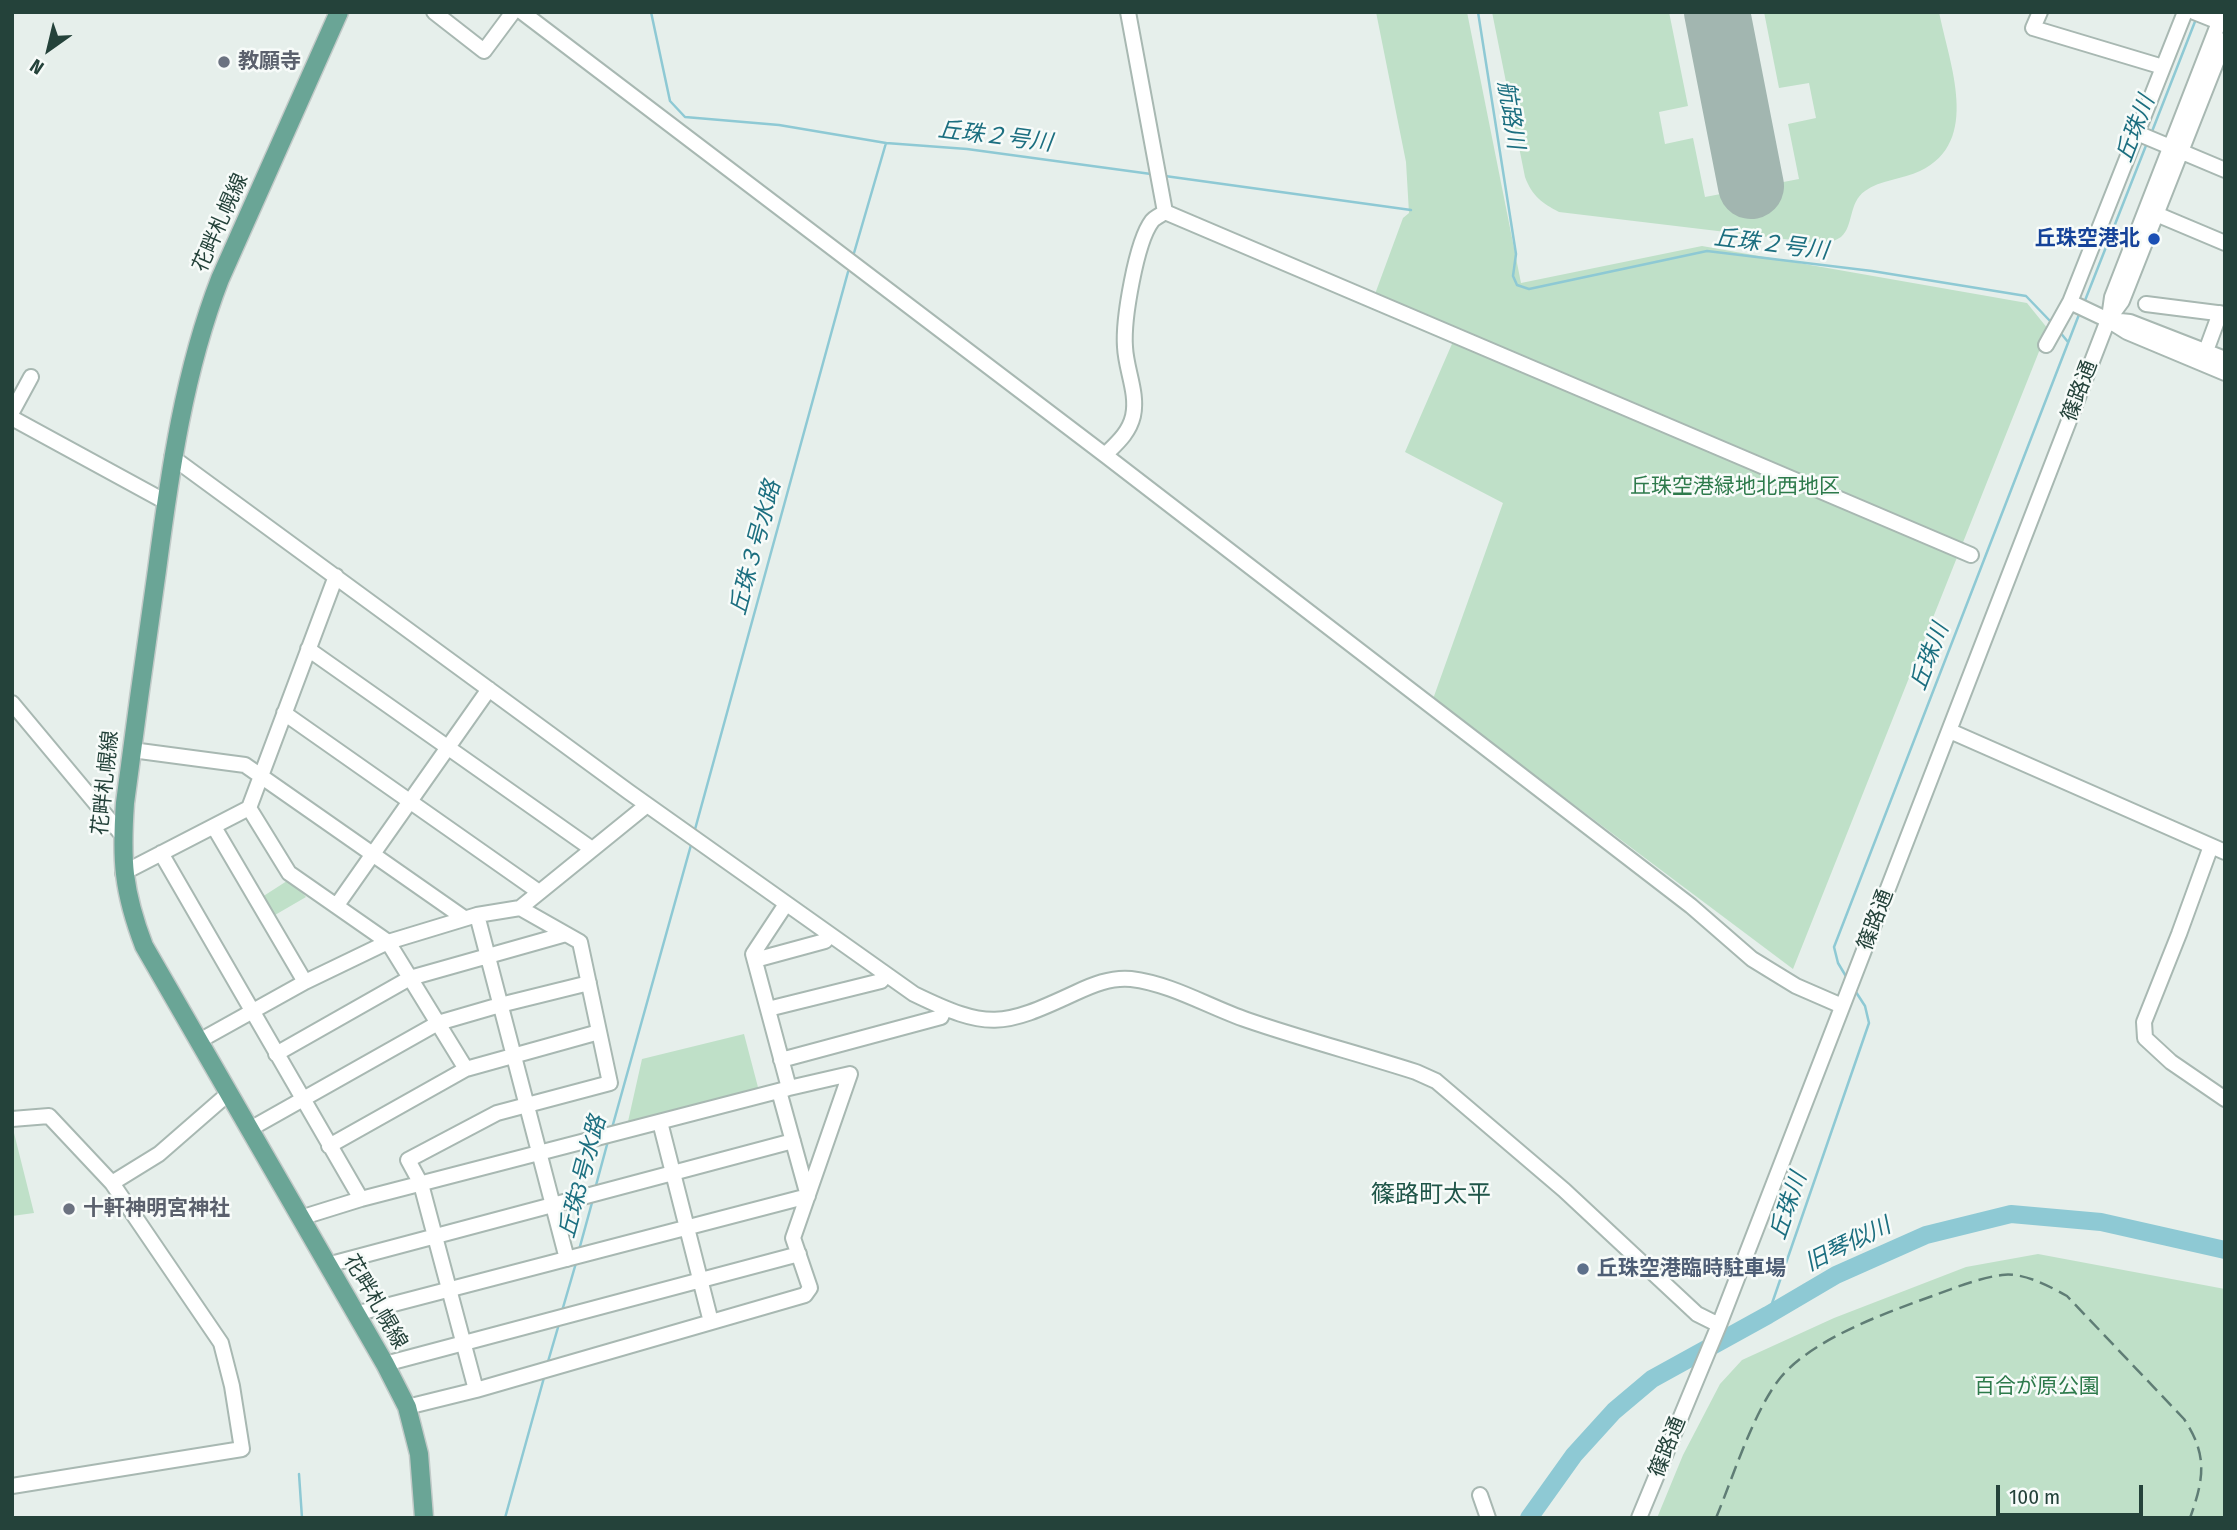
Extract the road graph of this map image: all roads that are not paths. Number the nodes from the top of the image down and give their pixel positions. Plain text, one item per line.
1 (339, 12) edge
2 (434, 12) edge
3 (513, 12) edge
4 (522, 12) edge
5 (1128, 12) edge
6 (2039, 12) edge
7 (2185, 12) edge
8 (2198, 14) edge
9 (2221, 17) edge
10 (2225, 40) edge
11 (2163, 67) junction
12 (2144, 137) junction
13 (2175, 149) junction
14 (2225, 170) edge
15 (2151, 211) junction
16 (1165, 212) junction
17 (2225, 243) edge
18 (2146, 304) dead end
19 (2077, 305) junction
20 (2222, 314) edge
21 (2108, 320) junction
22 (2048, 341) dead end
23 (2203, 358) junction
24 (2225, 359) edge
25 (2225, 373) edge
26 (32, 377) dead end
27 (17, 391) edge
28 (12, 412) edge
29 (12, 418) edge
30 (1105, 455) junction
31 (172, 457) junction
32 (166, 502) junction
33 (1971, 555) dead end
34 (336, 576) junction
35 (308, 649) junction
36 (489, 689) junction
37 (12, 703) edge
38 (284, 713) junction
39 (1950, 732) junction
40 (447, 748) junction
41 (132, 750) junction
42 (261, 774) junction
43 (411, 800) junction
44 (647, 805) junction
45 (248, 808) junction
46 (214, 827) junction
47 (123, 836) junction
48 (2210, 846) junction
49 (592, 849) junction
50 (2225, 852) edge
51 (161, 853) junction
52 (373, 854) junction
53 (123, 873) junction
54 (540, 892) junction
55 (786, 904) junction
56 (337, 905) junction
57 (520, 908) junction
58 (471, 916) junction
59 (566, 934) junction
60 (829, 934) junction
61 (388, 942) junction
62 (488, 956) junction
63 (754, 960) junction
64 (886, 975) junction
65 (410, 978) junction
66 (305, 982) junction
67 (589, 983) junction
68 (1844, 1001) junction
69 (500, 1005) junction
70 (768, 1009) junction
71 (944, 1009) junction
72 (251, 1012) junction
73 (438, 1023) junction
74 (599, 1032) junction
75 (199, 1041) junction
76 (276, 1054) junction
77 (514, 1055) junction
78 (781, 1060) junction
79 (467, 1069) junction
80 (784, 1090) junction
81 (229, 1093) junction
82 (2225, 1099) edge
83 (303, 1100) junction
84 (527, 1105) junction
85 (12, 1119) edge
86 (660, 1122) junction
87 (250, 1129) junction
88 (793, 1141) junction
89 (329, 1146) junction
90 (540, 1153) junction
91 (673, 1172) junction
92 (112, 1183) junction
93 (421, 1184) junction
94 (808, 1196) junction
95 (361, 1199) junction
96 (553, 1204) junction
97 (300, 1218) junction
98 (687, 1228) junction
99 (434, 1235) junction
100 (799, 1254) junction
101 (573, 1257) junction
102 (327, 1265) junction
103 (701, 1280) junction
104 (450, 1290) junction
105 (355, 1314) junction
106 (711, 1322) junction
107 (1718, 1327) junction
108 (463, 1342) junction
109 (385, 1364) junction
110 (476, 1390) junction
111 (407, 1408) junction
112 (12, 1486) edge
113 (1480, 1495) dead end
114 (424, 1518) edge
115 (1488, 1518) edge
116 (1639, 1518) edge

1 - 31 main road, 花畔札幌線
2 - 3 street
4 - 30 street
5 - 16 street
6 - 11 street
7 - 11 street
8 - 9 street
9 - 13 street, 篠路通
10 - 13 street, 篠路通
11 - 12 street
12 - 13 street
12 - 19 street
13 - 14 street
13 - 15 street, 篠路通
15 - 17 street
15 - 21 street, 篠路通
16 - 30 street
16 - 33 street
18 - 20 street
19 - 21 street
19 - 22 street
20 - 23 street
21 - 23 street
21 - 39 street, 篠路通
23 - 24 street
23 - 25 street
26 - 27 street
27 - 28 street
29 - 32 street
30 - 68 street
31 - 32 main road, 花畔札幌線
31 - 34 street
32 - 41 main road, 花畔札幌線
34 - 35 street
34 - 36 street
35 - 38 street
35 - 40 street
36 - 40 street
36 - 44 street
37 - 47 street
38 - 42 street
38 - 43 street
39 - 48 street
39 - 68 street, 篠路通
40 - 43 street
40 - 49 street
41 - 42 street
41 - 47 main road, 花畔札幌線
42 - 45 street
42 - 52 street
43 - 52 street
43 - 54 street
44 - 49 street
44 - 55 street
45 - 46 street
45 - 56 street
46 - 51 street
46 - 66 street
47 - 53 main road, 花畔札幌線
48 - 50 street
48 - 82 street
49 - 54 street
51 - 53 street
51 - 72 street
52 - 56 street
52 - 58 street
53 - 75 main road, 花畔札幌線
54 - 57 street
55 - 60 street
55 - 63 street
56 - 61 street
57 - 58 street
57 - 59 street
58 - 61 street
58 - 62 street
59 - 62 street
59 - 67 street
60 - 63 street
60 - 64 street
61 - 65 street
61 - 66 street
62 - 65 street
62 - 69 street
63 - 70 street
64 - 70 street
64 - 71 street
65 - 73 street
65 - 76 street
66 - 72 street
67 - 69 street
67 - 74 street
68 - 107 street, 篠路通
69 - 73 street
69 - 77 street
70 - 78 street
71 - 78 street
71 - 107 street
72 - 75 street
72 - 76 street
73 - 79 street
73 - 83 street
74 - 77 street
74 - 84 street
75 - 81 main road, 花畔札幌線
76 - 83 street
77 - 79 street
77 - 84 street
78 - 80 street
79 - 89 street
80 - 86 street
80 - 88 street
80 - 94 street
81 - 87 main road, 花畔札幌線
81 - 92 street
83 - 87 street
83 - 89 street
84 - 90 street
84 - 93 street
85 - 92 street
86 - 90 street
86 - 91 street
87 - 97 main road, 花畔札幌線
88 - 91 street
88 - 94 street
89 - 95 street
90 - 93 street
90 - 96 street
91 - 96 street
91 - 98 street
92 - 112 street
93 - 95 street
93 - 99 street
94 - 98 street
94 - 100 street
95 - 97 street
96 - 99 street
96 - 101 street
97 - 102 main road, 花畔札幌線
98 - 101 street
98 - 103 street
99 - 102 street
99 - 104 street
100 - 103 street
100 - 106 street
101 - 104 street
102 - 105 main road, 花畔札幌線
103 - 106 street
103 - 108 street
104 - 105 street
104 - 108 street
105 - 109 main road, 花畔札幌線
106 - 110 street
107 - 116 street, 篠路通
108 - 109 street
108 - 110 street
109 - 111 main road, 花畔札幌線
110 - 111 street
111 - 114 main road, 花畔札幌線
113 - 115 street

